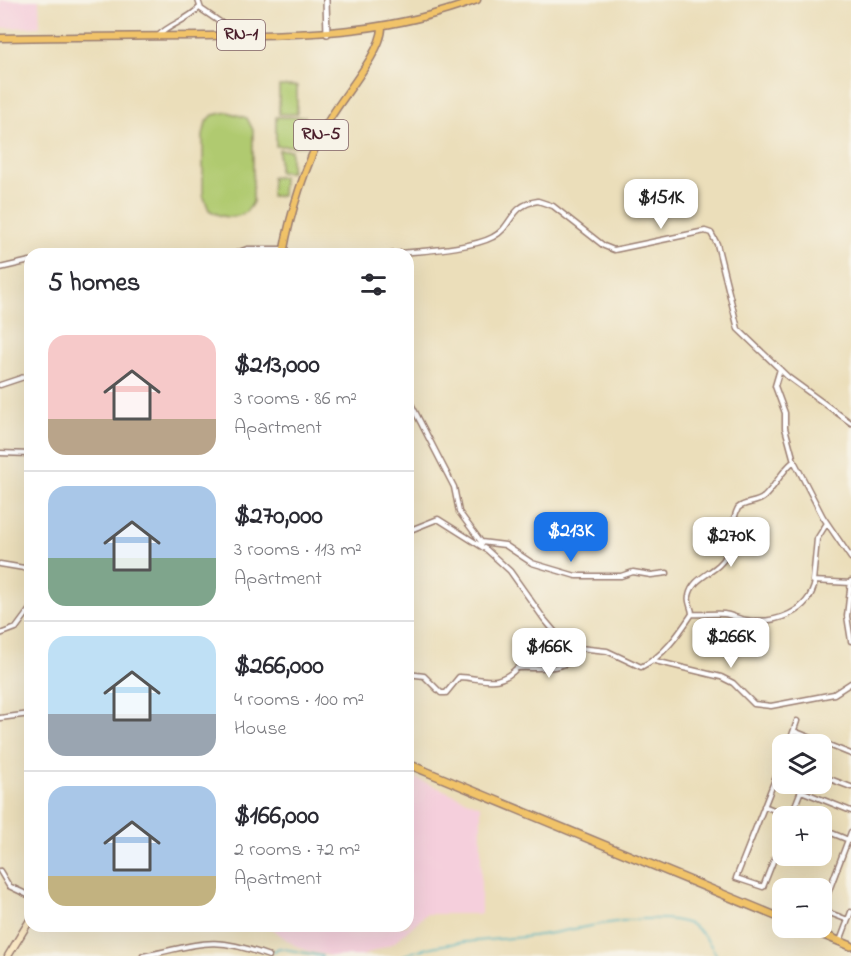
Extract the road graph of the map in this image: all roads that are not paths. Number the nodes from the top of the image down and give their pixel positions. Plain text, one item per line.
1 (198, 0) edge
2 (326, 0) edge
3 (477, 0) edge
4 (200, 7) junction
5 (382, 28) junction
6 (327, 34) junction
7 (239, 35) junction
8 (158, 36) junction
9 (0, 38) edge
10 (285, 248) edge
11 (414, 251) edge
12 (24, 262) edge
13 (0, 268) edge
14 (780, 369) junction
15 (24, 377) edge
16 (0, 385) edge
17 (414, 410) edge
18 (851, 423) edge
19 (0, 453) edge
20 (24, 453) edge
21 (794, 461) junction
22 (827, 523) junction
23 (414, 529) edge
24 (481, 542) junction
25 (487, 550) junction
26 (851, 558) edge
27 (0, 564) edge
28 (24, 568) edge
29 (667, 573) dead end
30 (815, 582) junction
31 (851, 585) edge
32 (692, 614) junction
33 (24, 617) edge
34 (0, 634) edge
35 (851, 641) edge
36 (570, 647) junction
37 (651, 660) junction
38 (414, 675) edge
39 (851, 683) edge
40 (24, 715) edge
41 (0, 718) edge
42 (797, 721) dead end
43 (794, 731) junction
44 (793, 734) edge
45 (800, 734) edge
46 (832, 747) edge
47 (851, 754) edge
48 (414, 766) edge
49 (832, 780) edge
50 (851, 787) edge
51 (772, 789) edge
52 (808, 794) edge
53 (764, 806) junction
54 (772, 809) edge
55 (851, 811) edge
56 (851, 832) edge
57 (832, 833) edge
58 (849, 841) edge
59 (772, 864) edge
60 (0, 871) edge
61 (832, 884) edge
62 (24, 893) edge
63 (851, 912) edge
64 (832, 913) edge
65 (772, 914) edge
66 (848, 920) junction
67 (24, 930) edge
68 (830, 938) edge
69 (839, 942) junction
70 (851, 946) edge
71 (9, 956) edge
72 (142, 956) edge
73 (269, 956) edge

1 - 4 street
2 - 6 street
3 - 5 main road, RN-1
4 - 7 street
4 - 8 street
5 - 6 main road, RN-1
5 - 10 main road, RN-5
6 - 7 main road, RN-1
7 - 8 main road, RN-1
8 - 9 main road, RN-1
11 - 14 street
12 - 13 street
14 - 18 street
14 - 21 street
15 - 16 street
17 - 24 street
19 - 20 street
21 - 22 street
21 - 32 street
22 - 26 street
22 - 30 street
23 - 25 street
24 - 25 street
24 - 29 street
25 - 36 street
27 - 28 street
30 - 31 street
30 - 32 street
31 - 35 street
32 - 37 street
33 - 34 street
36 - 37 street
36 - 38 street
37 - 39 street
40 - 41 street
42 - 43 street
43 - 44 street
43 - 45 street
46 - 47 street
48 - 65 highway
49 - 50 street
51 - 53 street
52 - 55 street
53 - 54 street
53 - 59 street
56 - 58 street
57 - 58 street
58 - 61 street
60 - 62 street
63 - 66 street
64 - 66 street
66 - 69 street
67 - 71 main road
68 - 69 highway
69 - 70 highway
72 - 73 street

